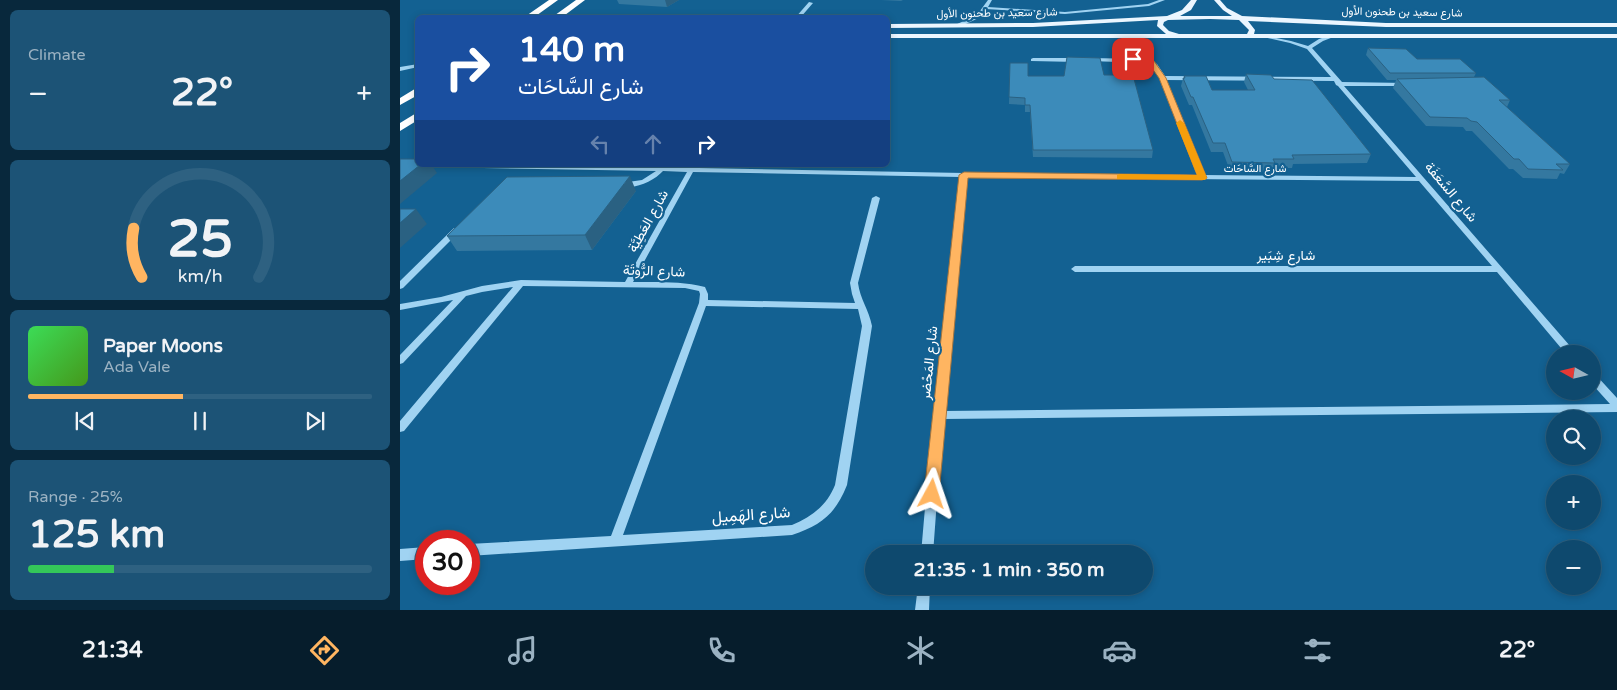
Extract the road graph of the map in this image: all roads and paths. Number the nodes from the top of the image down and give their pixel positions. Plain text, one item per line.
1 (554, 0) edge
2 (581, 0) edge
3 (990, 0) edge
4 (1163, 0) edge
5 (1194, 0) edge
6 (1217, 0) edge
7 (811, 3) dead end
8 (985, 8) junction
9 (532, 15) edge
10 (559, 15) edge
11 (800, 15) edge
12 (1169, 17) junction
13 (1238, 17) junction
14 (1617, 25) edge
15 (890, 26) edge
16 (957, 26) junction
17 (890, 36) edge
18 (1179, 36) junction
19 (1250, 36) junction
20 (1261, 36) junction
21 (1334, 36) junction
22 (1617, 36) edge
23 (1309, 48) junction
24 (1033, 60) dead end
25 (415, 66) edge
26 (400, 69) edge
27 (1163, 78) junction
28 (1336, 81) junction
29 (1412, 84) edge
30 (415, 92) edge
31 (400, 102) edge
32 (415, 117) edge
33 (400, 128) edge
34 (521, 167) edge
35 (540, 167) edge
36 (558, 168) junction
37 (661, 170) junction
38 (691, 170) junction
39 (513, 175) edge
40 (964, 175) junction
41 (552, 177) edge
42 (1202, 178) junction
43 (1421, 179) junction
44 (614, 184) edge
45 (876, 198) dead end
46 (464, 223) edge
47 (1075, 269) dead end
48 (1497, 269) junction
49 (628, 283) junction
50 (521, 284) junction
51 (400, 286) edge
52 (463, 294) junction
53 (703, 303) junction
54 (862, 306) junction
55 (400, 307) edge
56 (1564, 345) edge
57 (400, 361) edge
58 (1601, 388) edge
59 (1617, 407) edge
60 (938, 415) junction
61 (400, 428) edge
62 (615, 540) junction
63 (928, 545) edge
64 (480, 549) edge
65 (415, 554) edge
66 (400, 555) edge
67 (923, 595) edge
68 (922, 610) edge

1 - 9 highway
2 - 10 highway
3 - 8 street
4 - 8 street
5 - 12 main road
6 - 13 main road
7 - 11 street
8 - 16 street
12 - 13 main road, شارع سعيد بن طحنون الأول
12 - 16 main road, شارع سعيد بن طحنون الأول
12 - 18 main road
13 - 14 main road, شارع سعيد بن طحنون الأول
13 - 19 main road
15 - 16 main road, شارع سعيد بن طحنون الأول
17 - 18 main road, شارع سعيد بن طحنون الأول
18 - 19 main road, شارع سعيد بن طحنون الأول
19 - 20 main road, شارع سعيد بن طحنون الأول
20 - 21 main road, شارع سعيد بن طحنون الأول
20 - 23 street
21 - 22 main road, شارع سعيد بن طحنون الأول
21 - 23 street
23 - 28 street, شارع السَّعَفَة
24 - 27 street
25 - 26 street
27 - 28 street
27 - 42 street
28 - 29 lane
28 - 43 street, شارع السَّعَفَة
30 - 31 highway
32 - 33 highway
34 - 39 street
35 - 36 street, شارع السَّاحَات
36 - 37 street, شارع السَّاحَات
36 - 41 street
37 - 38 street, شارع السَّاحَات
37 - 44 street
38 - 40 street, شارع السَّاحَات
38 - 49 street, شارع العَطِيَّة
40 - 42 street, شارع السَّاحَات
40 - 60 street, شارع المَحْضر
42 - 43 street, شارع السَّاحَات
43 - 48 street, شارع السَّعَفَة
45 - 54 street, شارع الهَمِيل
46 - 51 street
47 - 48 street, شارع شِبَير
48 - 56 street, شارع السَّعَفَة
49 - 50 street, شارع الرُّوتَة
49 - 53 street, شارع الرُّوتَة
50 - 52 street, شارع الرُّوتَة
50 - 61 street
52 - 55 street, شارع الرُّوتَة
52 - 57 street
53 - 54 street
53 - 62 street
54 - 62 street, شارع الهَمِيل
58 - 59 street
59 - 60 street
60 - 63 street, شارع المَحْضر
62 - 64 street, شارع الهَمِيل
65 - 66 street
67 - 68 street

